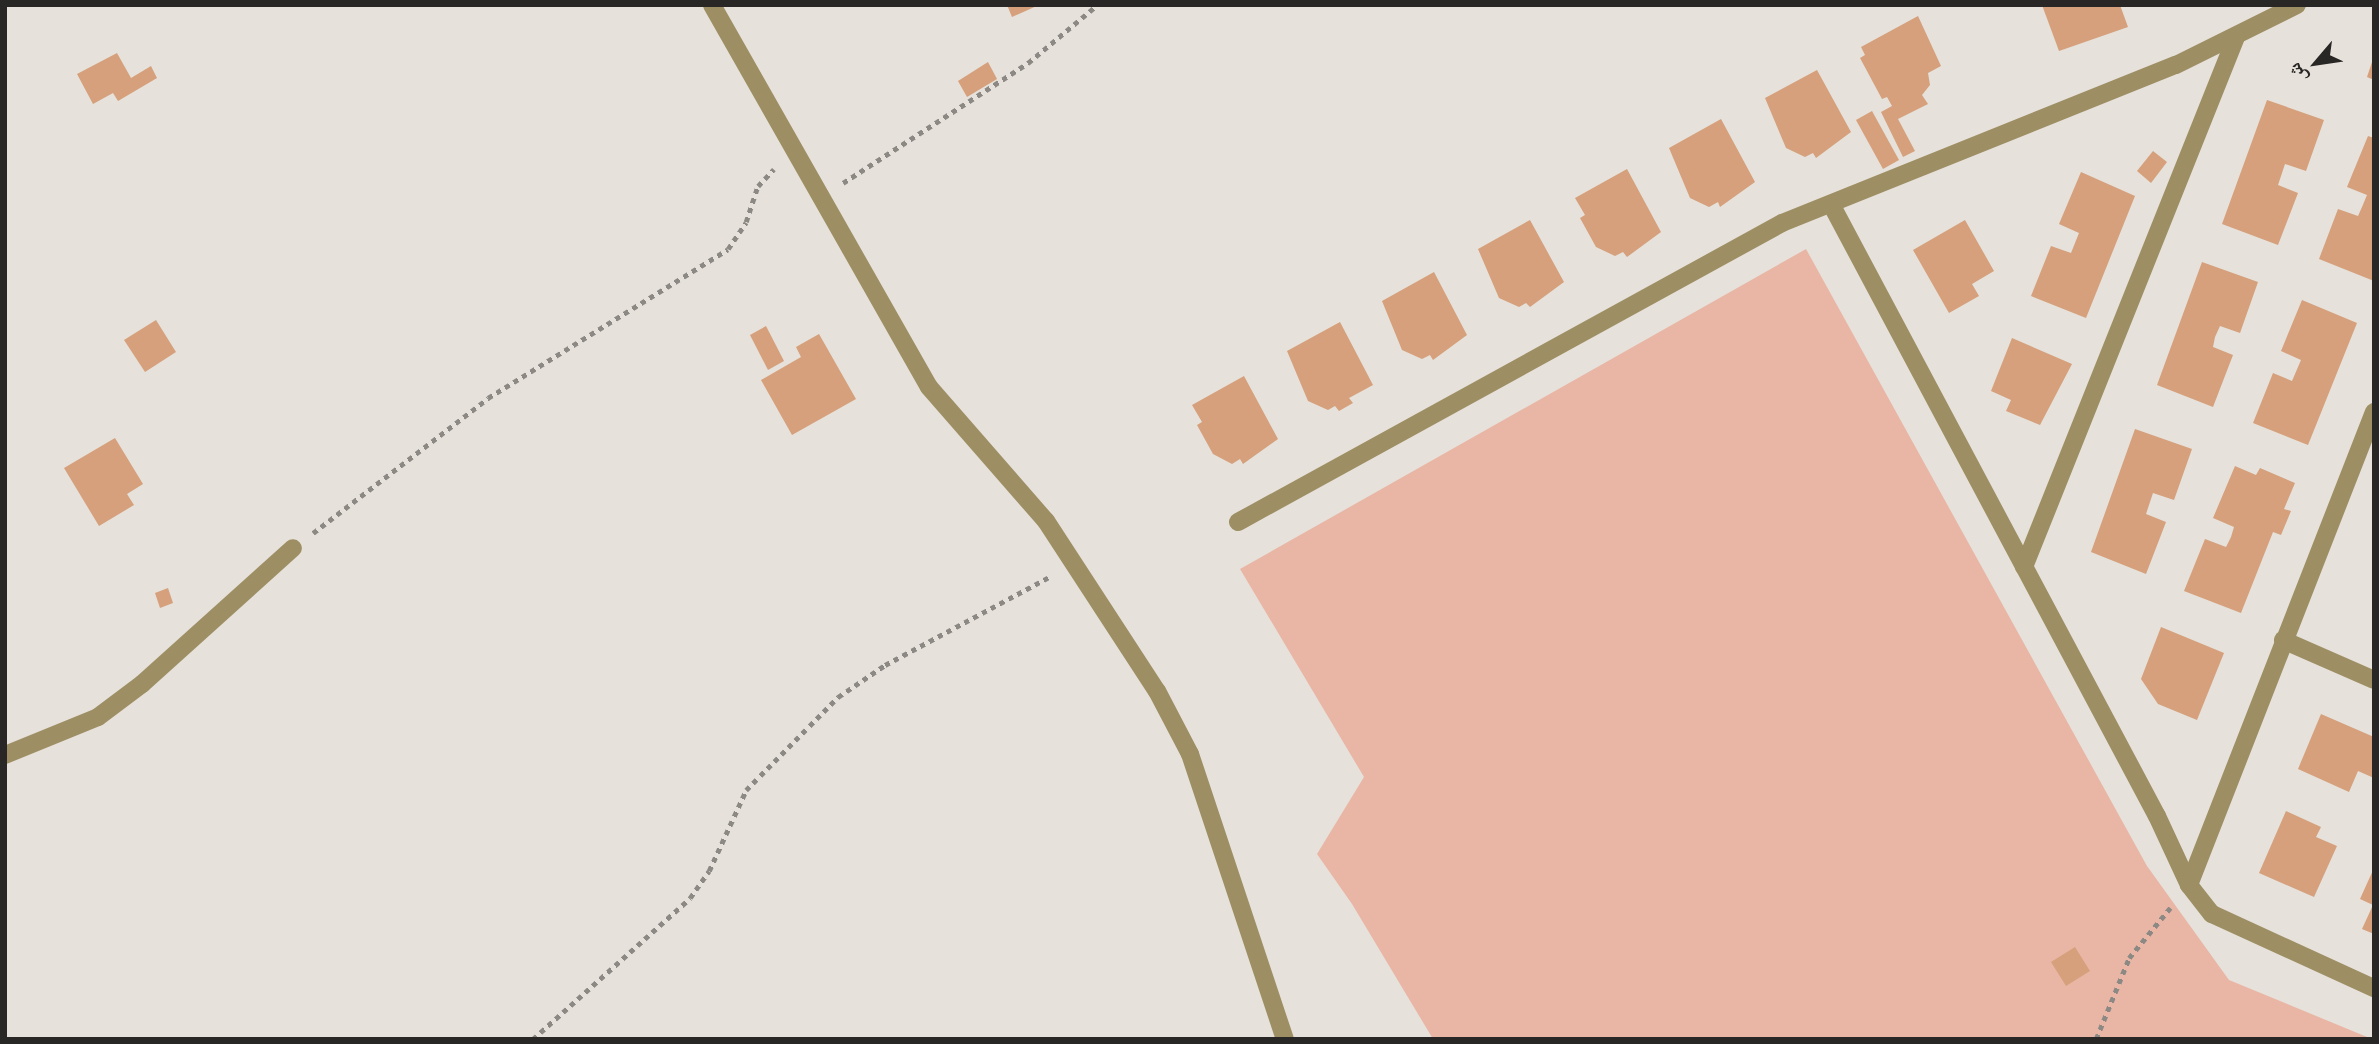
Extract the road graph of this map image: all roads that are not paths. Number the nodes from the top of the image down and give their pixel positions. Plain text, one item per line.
1 (712, 5) edge
2 (2297, 5) edge
3 (2236, 37) junction
4 (1831, 204) junction
5 (2374, 412) edge
6 (1238, 522) dead end
7 (293, 548) road end
8 (2024, 567) junction
9 (2283, 640) junction
10 (2374, 680) edge
11 (5, 755) edge
12 (2189, 886) junction
13 (2374, 988) edge
14 (1285, 1039) edge

1 - 14 street
2 - 3 street
3 - 4 street
3 - 8 street
4 - 6 street
4 - 8 street
5 - 9 street
7 - 11 street
8 - 12 street
9 - 10 street
9 - 12 street
12 - 13 street

